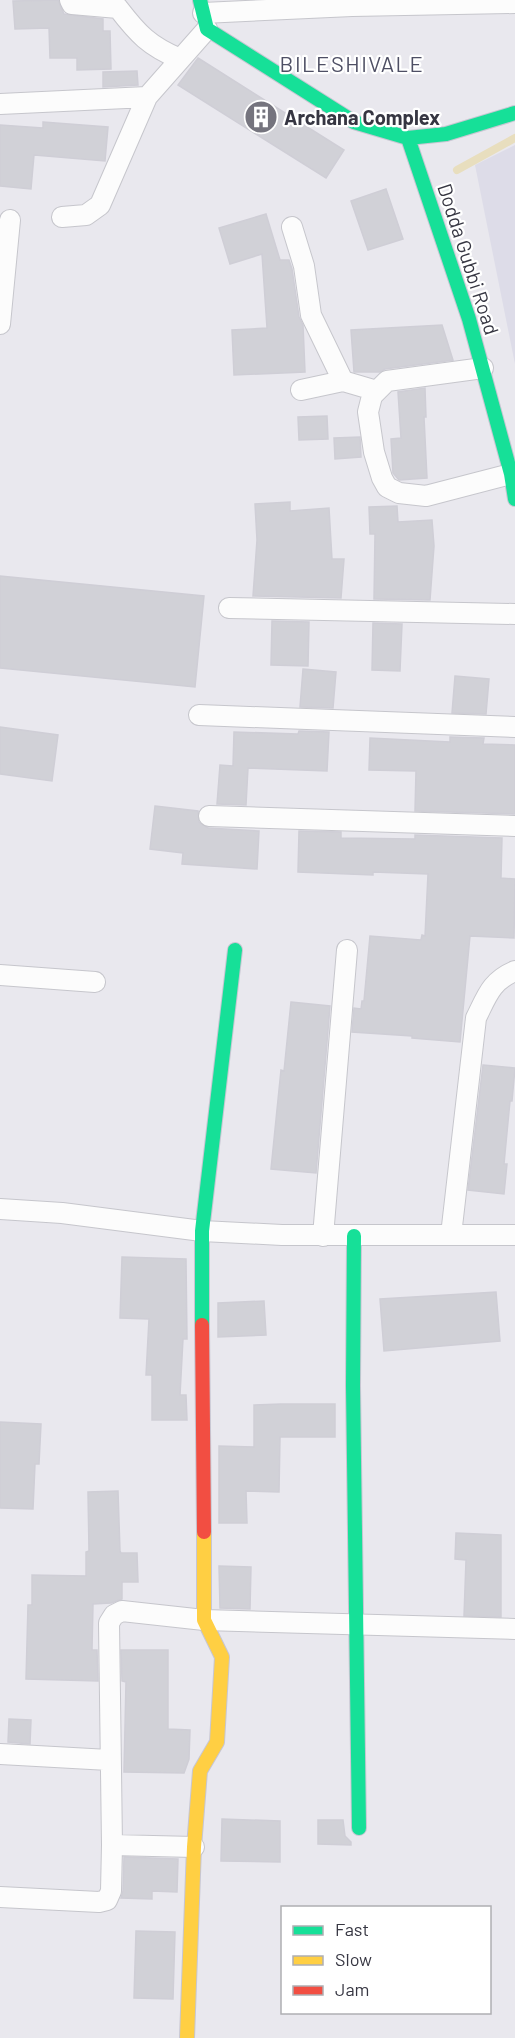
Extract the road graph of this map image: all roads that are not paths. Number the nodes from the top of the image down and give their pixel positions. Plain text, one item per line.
1 (70, 0) edge
2 (352, 3) edge
3 (515, 3) edge
4 (204, 14) edge
5 (180, 59) junction
6 (147, 97) junction
7 (0, 104) edge
8 (515, 113) edge
9 (408, 138) junction
10 (62, 218) dead end
11 (10, 220) dead end
12 (292, 227) dead end
13 (2, 300) edge
14 (0, 324) edge
15 (483, 368) junction
16 (344, 381) junction
17 (301, 390) dead end
18 (377, 391) junction
19 (511, 474) junction
20 (515, 499) edge
21 (229, 608) dead end
22 (515, 614) edge
23 (199, 715) dead end
24 (515, 727) edge
25 (209, 816) dead end
26 (515, 826) edge
27 (235, 950) dead end
28 (346, 950) dead end
29 (515, 971) edge
30 (0, 975) edge
31 (95, 982) dead end
32 (0, 1209) edge
33 (202, 1231) junction
34 (451, 1235) junction
35 (515, 1235) edge
36 (323, 1236) junction
37 (354, 1236) junction
38 (204, 1620) junction
39 (357, 1624) junction
40 (515, 1629) edge
41 (0, 1754) edge
42 (109, 1760) junction
43 (359, 1828) dead end
44 (112, 1845) junction
45 (194, 1847) junction
46 (0, 1897) edge
47 (187, 2038) edge

1 - 5 street
2 - 3 street
2 - 4 street
4 - 5 street
4 - 9 street
5 - 6 street
6 - 7 street
6 - 10 street
8 - 9 street
9 - 15 street, Dodda Gubbi Road
11 - 13 street
12 - 16 street
13 - 14 street
15 - 18 street
15 - 19 street, Dodda Gubbi Road
16 - 17 street
16 - 18 street
18 - 19 street
19 - 20 street, Dodda Gubbi Road
21 - 22 street
23 - 24 street
25 - 26 street
27 - 33 street
28 - 36 street
29 - 34 street
30 - 31 street
32 - 33 street
33 - 36 street
33 - 38 street
34 - 35 street
34 - 37 street
36 - 37 street
37 - 39 street
38 - 39 street
38 - 42 street
38 - 45 street
39 - 40 street
39 - 43 street
41 - 42 street
42 - 44 street
44 - 45 street
44 - 46 street
45 - 47 street

